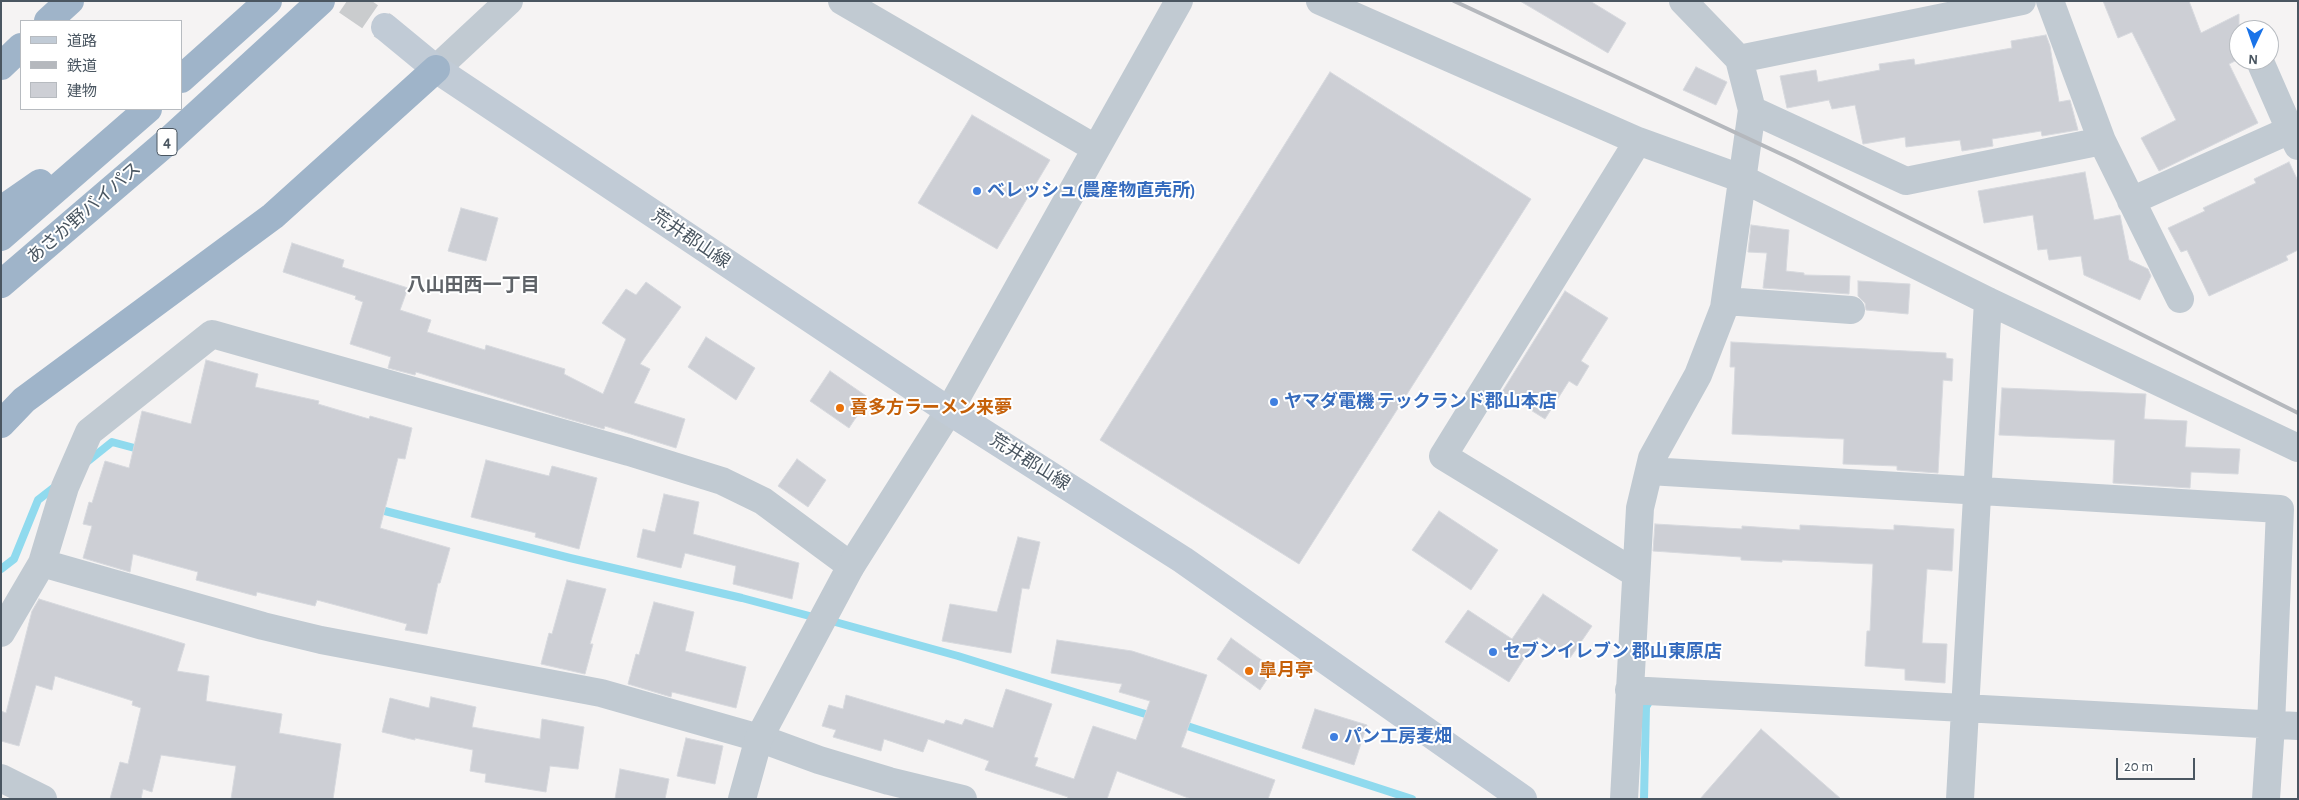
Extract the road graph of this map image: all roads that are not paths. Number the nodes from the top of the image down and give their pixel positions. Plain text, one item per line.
1 (70, 1) edge
2 (268, 1) edge
3 (321, 1) edge
4 (509, 1) edge
5 (842, 1) edge
6 (1179, 1) edge
7 (1320, 1) edge
8 (1683, 1) edge
9 (2022, 1) edge
10 (2050, 1) edge
11 (49, 20) edge
12 (385, 27) tunnel mouth
13 (20, 48) edge
14 (1739, 59) junction
15 (1, 66) edge
16 (436, 69) junction
17 (2264, 70) edge
18 (182, 78) edge
19 (1752, 110) junction
20 (145, 112) edge
21 (2294, 138) edge
22 (1638, 141) junction
23 (2102, 141) junction
24 (1095, 148) junction
25 (1744, 179) junction
26 (2131, 201) junction
27 (1, 210) edge
28 (1, 237) edge
29 (4, 283) edge
30 (2180, 299) dead end
31 (1988, 300) junction
32 (1725, 301) junction
33 (1851, 310) dead end
34 (948, 411) junction
35 (1, 424) edge
36 (2298, 448) edge
37 (1649, 471) junction
38 (1977, 490) junction
39 (42, 563) junction
40 (851, 566) junction
41 (1635, 573) junction
42 (1, 633) edge
43 (1630, 690) junction
44 (1964, 709) junction
45 (2285, 725) edge
46 (759, 738) junction
47 (1, 778) edge
48 (925, 794) edge
49 (43, 799) edge
50 (742, 799) edge
51 (963, 799) edge
52 (1524, 799) edge
53 (1624, 799) edge
54 (1960, 799) edge
55 (2266, 799) edge

1 - 11 highway
2 - 18 highway
3 - 29 highway, あさか野バイパス / 4
4 - 16 street
5 - 24 street
6 - 24 street
7 - 22 street
8 - 14 street
9 - 14 street
10 - 23 street
12 - 16 main road, 荒井郡山線
13 - 15 highway
14 - 19 street
16 - 34 main road, 荒井郡山線
16 - 35 highway
17 - 21 street
19 - 23 street
19 - 25 street
20 - 27 highway
20 - 28 highway, あさか野バイパス / 4
21 - 26 street
22 - 25 street
22 - 41 street
23 - 26 street
24 - 34 street
25 - 31 street
25 - 32 street
26 - 30 street
31 - 36 street
31 - 38 street
32 - 33 street
32 - 37 street
34 - 40 street
34 - 52 main road, 荒井郡山線
37 - 38 street
37 - 41 street
38 - 44 street
38 - 45 street
39 - 40 street
39 - 42 street
39 - 46 street
40 - 46 street
41 - 43 street
43 - 44 street
43 - 53 street
44 - 45 street
44 - 54 street
45 - 55 street
46 - 48 street
46 - 50 street
47 - 49 street
48 - 51 street

